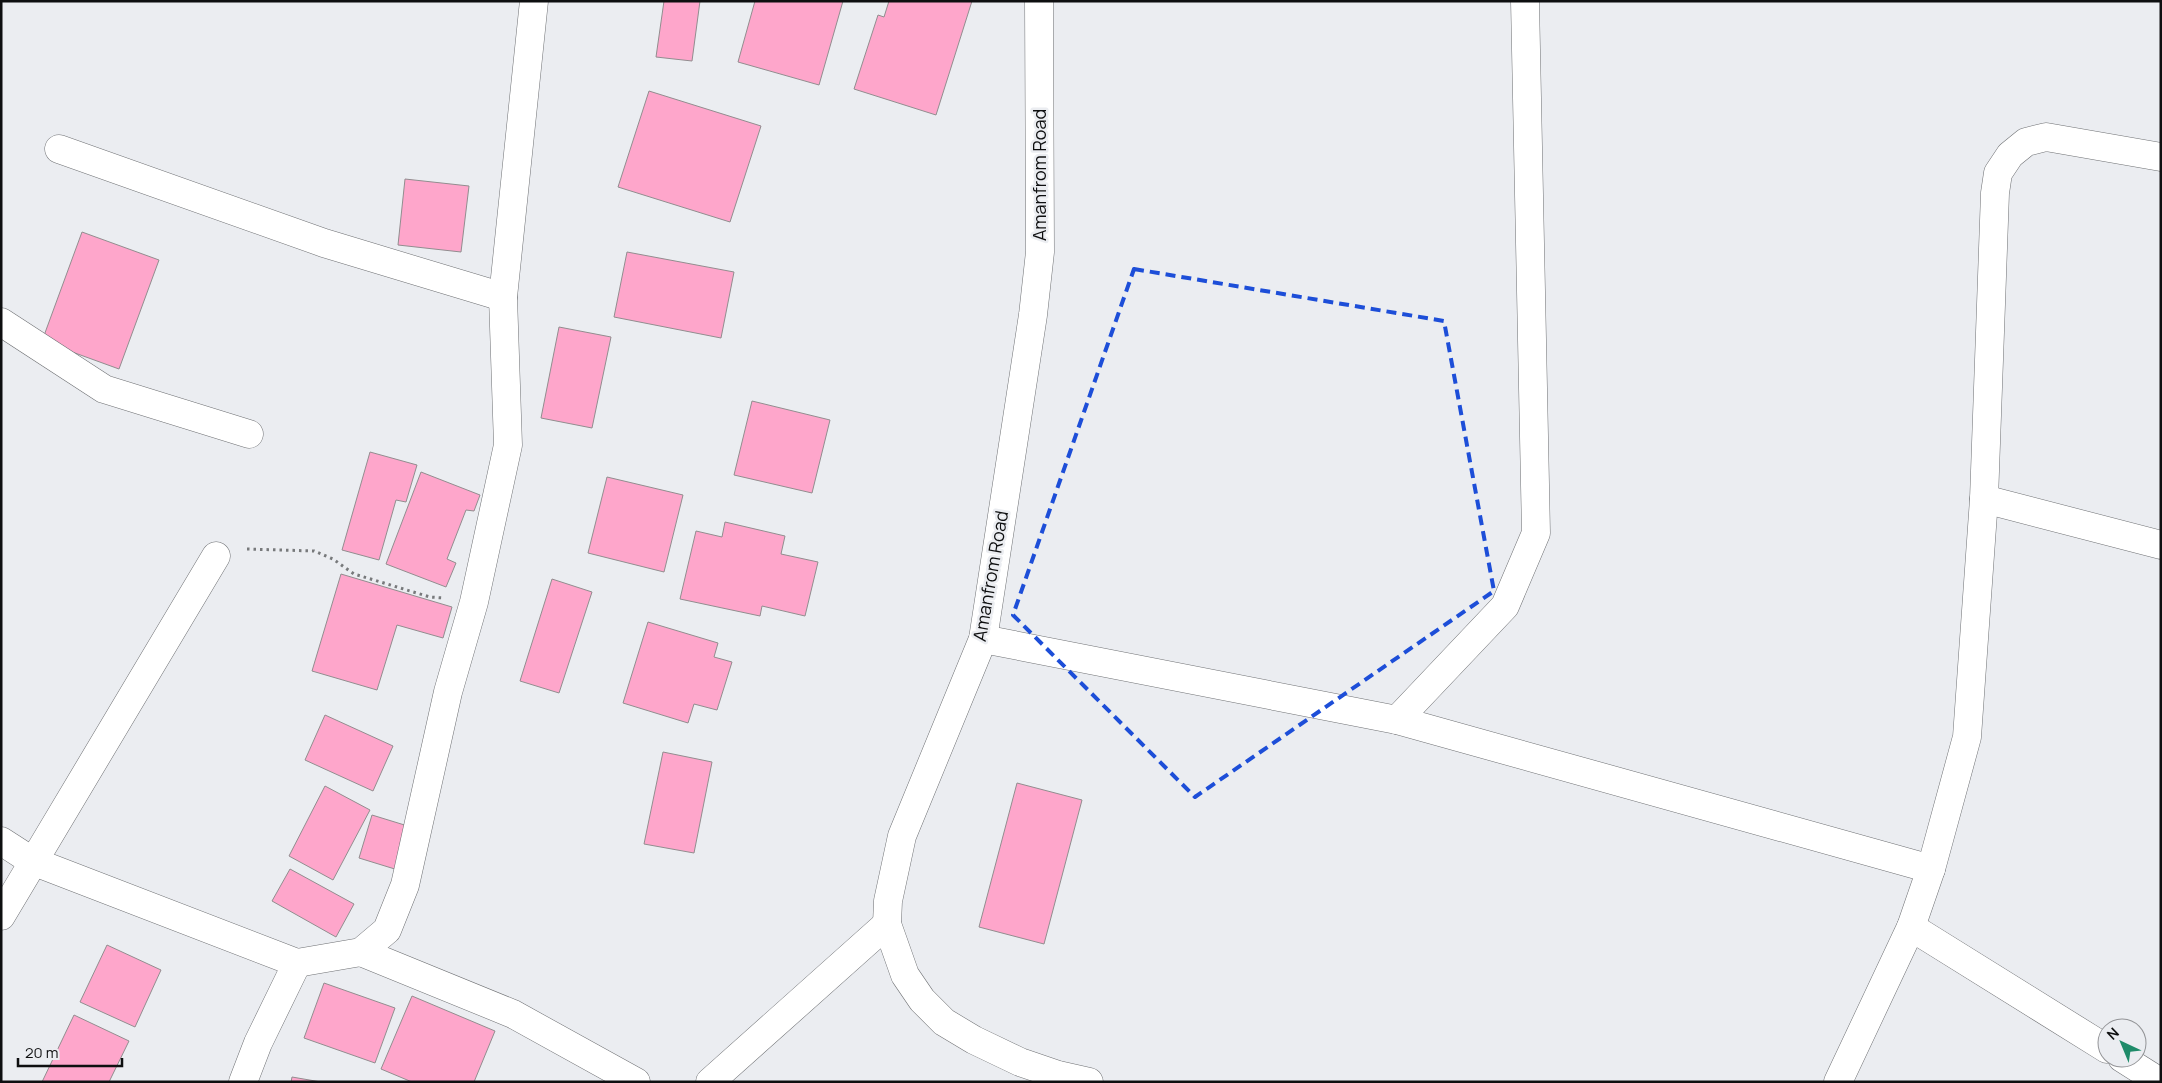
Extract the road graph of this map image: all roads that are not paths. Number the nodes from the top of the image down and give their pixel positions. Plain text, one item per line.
1 (534, 1) edge
2 (1038, 1) edge
3 (1524, 1) edge
4 (59, 149) dead end
5 (2161, 157) edge
6 (503, 297) junction
7 (9, 327) edge
8 (249, 434) dead end
9 (1984, 499) junction
10 (2161, 545) edge
11 (216, 556) road end
12 (983, 639) junction
13 (1397, 720) junction
14 (1, 841) edge
15 (32, 862) junction
16 (1931, 869) junction
17 (1, 916) edge
18 (887, 924) junction
19 (1910, 927) junction
20 (361, 952) junction
21 (297, 963) junction
22 (2097, 1043) edge
23 (2138, 1068) edge
24 (1017, 1072) edge
25 (242, 1082) edge
26 (636, 1082) edge
27 (710, 1082) edge
28 (1089, 1082) edge
29 (1838, 1082) edge
30 (2160, 1082) edge

1 - 6 street
2 - 12 street, Amanfrom Road
3 - 13 street
4 - 6 street
5 - 9 street
6 - 20 street
7 - 8 street
9 - 10 street
9 - 16 street
11 - 15 street
12 - 13 street
12 - 18 street, Amanfrom Road
13 - 16 street
14 - 15 street
15 - 17 street
15 - 21 street
16 - 19 street
18 - 24 street, Amanfrom Road
18 - 27 street
19 - 22 street
19 - 29 street
20 - 21 street
20 - 26 street
21 - 25 street
23 - 30 street
24 - 28 street, Amanfrom Road

